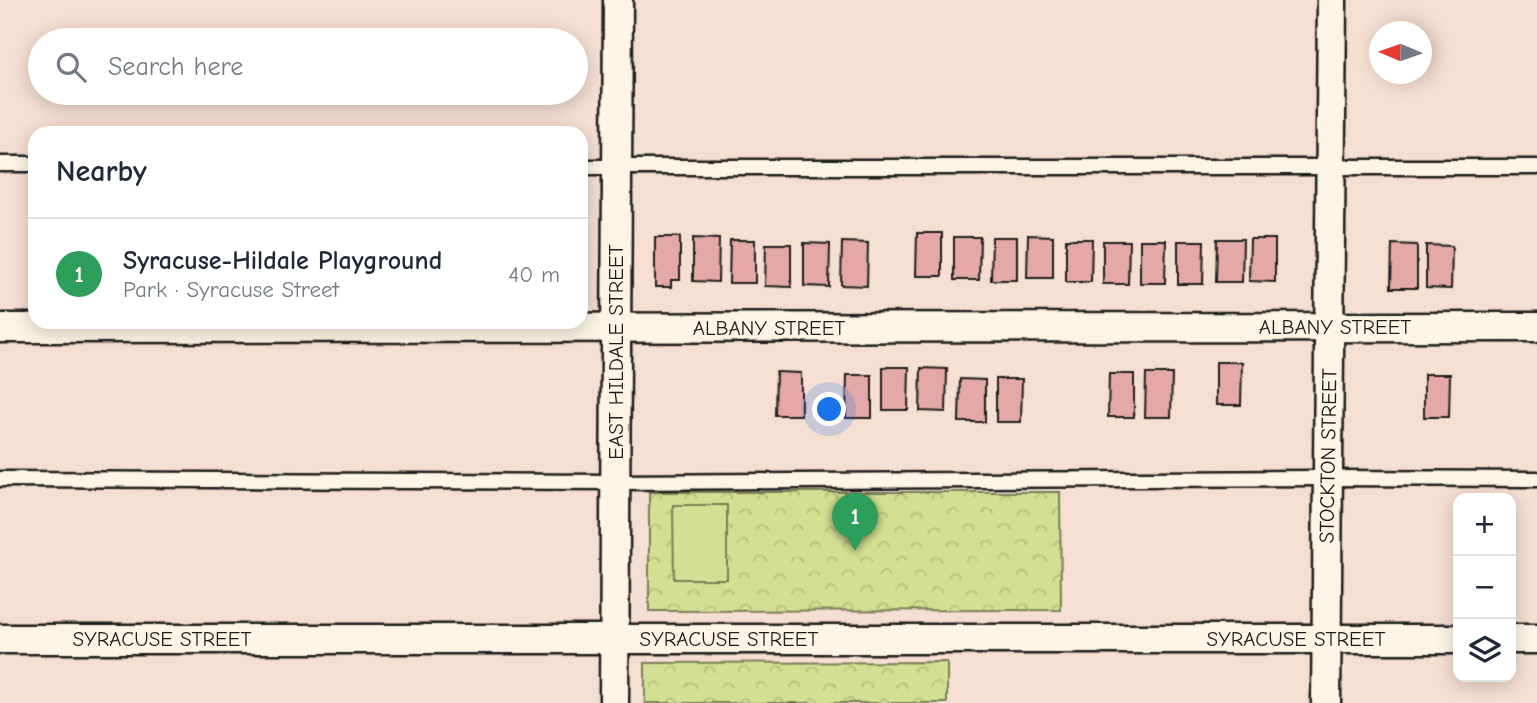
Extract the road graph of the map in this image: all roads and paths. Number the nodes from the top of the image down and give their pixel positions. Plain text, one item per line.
1 (618, 0) edge
2 (1332, 0) edge
3 (0, 164) edge
4 (28, 164) edge
5 (588, 167) edge
6 (617, 167) junction
7 (1331, 167) junction
8 (1537, 167) edge
9 (1330, 326) junction
10 (1537, 327) edge
11 (0, 328) edge
12 (28, 328) edge
13 (588, 328) edge
14 (616, 328) junction
15 (1328, 478) junction
16 (0, 479) edge
17 (1537, 479) edge
18 (615, 482) junction
19 (0, 639) edge
20 (614, 639) junction
21 (1327, 639) junction
22 (1453, 639) edge
23 (1516, 639) edge
24 (1537, 639) edge
25 (614, 703) edge
26 (1326, 703) edge

1 - 6 street, EAST HILDALE STREET
2 - 7 street, STOCKTON STREET
3 - 4 lane
5 - 6 lane
6 - 7 lane
6 - 14 street, EAST HILDALE STREET
7 - 8 lane
7 - 9 street, STOCKTON STREET
9 - 10 street, ALBANY STREET
9 - 14 street, ALBANY STREET
9 - 15 street, STOCKTON STREET
11 - 12 street, ALBANY STREET
13 - 14 street, ALBANY STREET
14 - 18 street, EAST HILDALE STREET
15 - 17 lane
15 - 18 lane
15 - 21 street, STOCKTON STREET
16 - 18 lane
18 - 20 street, EAST HILDALE STREET
19 - 20 street, SYRACUSE STREET
20 - 21 street, SYRACUSE STREET
20 - 25 street, EAST HILDALE STREET
21 - 22 street, SYRACUSE STREET
21 - 26 street, STOCKTON STREET
23 - 24 street

